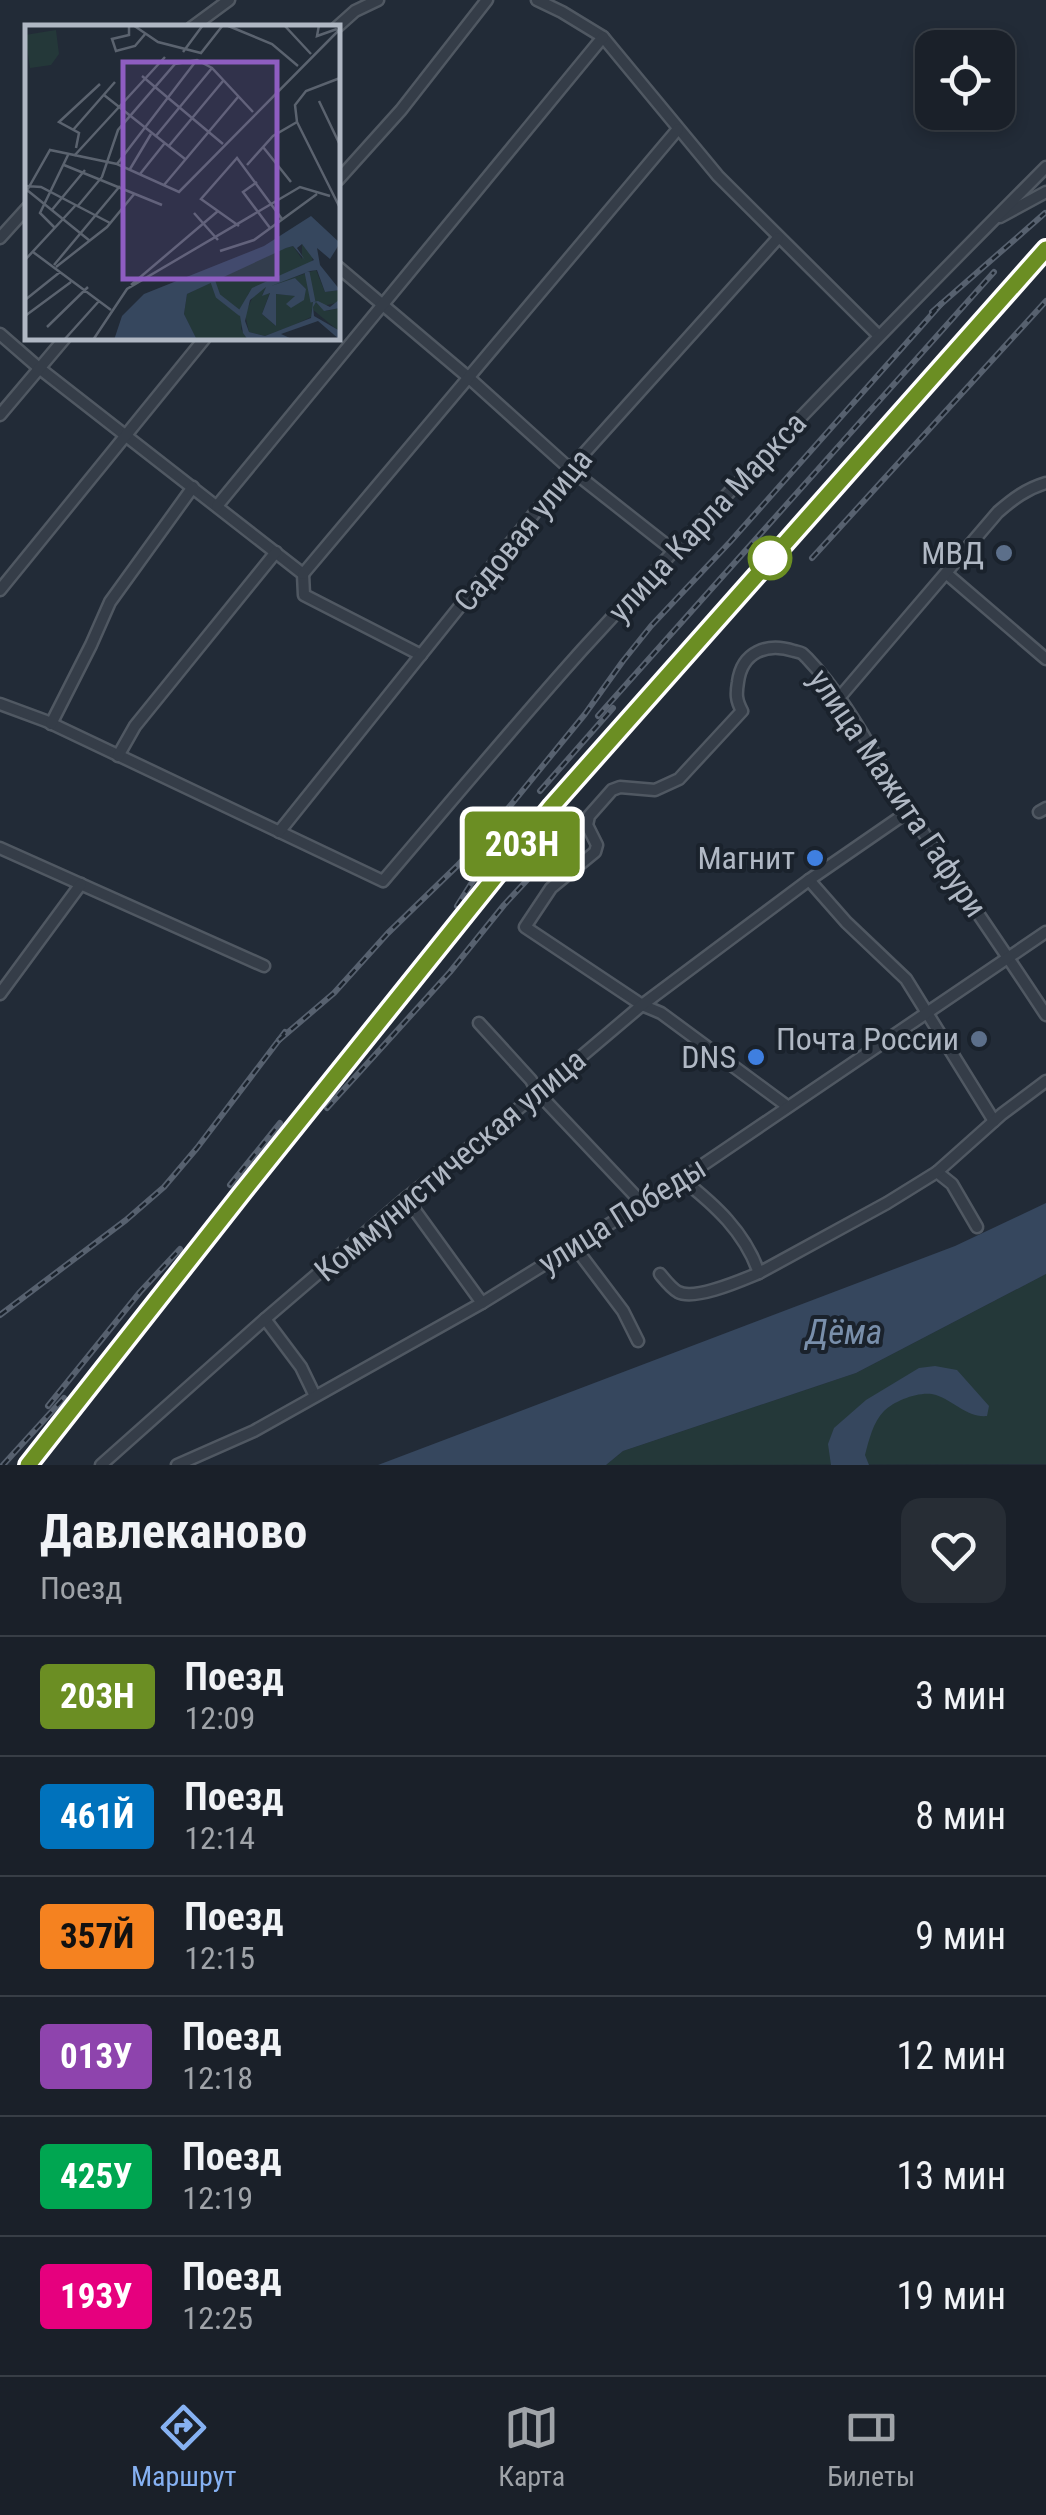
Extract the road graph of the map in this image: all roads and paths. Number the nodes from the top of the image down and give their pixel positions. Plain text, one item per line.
1 (229, 0) edge
2 (378, 0) edge
3 (487, 0) edge
4 (538, 0) edge
5 (194, 25) edge
6 (339, 25) edge
7 (603, 37) junction
8 (678, 129) junction
9 (1046, 166) edge
10 (340, 178) edge
11 (1046, 192) edge
12 (25, 210) edge
13 (991, 222) junction
14 (0, 238) edge
15 (778, 238) junction
16 (340, 269) edge
17 (382, 304) junction
18 (0, 334) edge
19 (878, 335) junction
20 (63, 340) edge
21 (204, 340) edge
22 (40, 368) junction
23 (468, 377) junction
24 (0, 415) edge
25 (126, 436) junction
26 (570, 469) junction
27 (1046, 484) edge
28 (193, 488) junction
29 (217, 506) junction
30 (674, 551) junction
31 (276, 552) junction
32 (303, 574) junction
33 (948, 574) junction
34 (0, 590) edge
35 (421, 654) junction
36 (1046, 659) edge
37 (839, 698) junction
38 (0, 704) edge
39 (50, 724) junction
40 (118, 756) junction
41 (910, 811) junction
42 (279, 832) junction
43 (0, 848) edge
44 (809, 880) junction
45 (81, 884) junction
46 (1046, 932) edge
47 (1008, 958) junction
48 (264, 966) dead end
49 (0, 994) edge
50 (642, 1006) junction
51 (926, 1014) junction
52 (1046, 1015) edge
53 (479, 1023) dead end
54 (1046, 1081) edge
55 (538, 1093) junction
56 (786, 1106) junction
57 (994, 1121) junction
58 (937, 1172) junction
59 (682, 1179) junction
60 (406, 1198) junction
61 (643, 1204) junction
62 (977, 1227) dead end
63 (574, 1246) junction
64 (759, 1273) junction
65 (660, 1274) dead end
66 (482, 1302) junction
67 (264, 1319) junction
68 (638, 1341) dead end
69 (316, 1396) junction
70 (102, 1465) edge
71 (177, 1465) edge

1 - 5 street
2 - 6 street
3 - 10 street
4 - 7 street
7 - 8 street
7 - 17 street
8 - 15 street
8 - 23 street
9 - 13 street, улица Карла Маркса
11 - 13 street
12 - 14 street
13 - 19 street, улица Карла Маркса
15 - 19 street
15 - 26 street, Садовая улица
16 - 17 street
17 - 23 street
17 - 29 street
18 - 22 street
19 - 30 street, улица Карла Маркса
20 - 22 street
21 - 25 street
22 - 24 street
22 - 25 street
23 - 26 street
23 - 32 street
25 - 28 street
25 - 34 street
26 - 30 street
26 - 35 street, Садовая улица
27 - 33 street
28 - 29 street
28 - 39 street
29 - 31 street
30 - 42 street, улица Карла Маркса
31 - 32 street
31 - 40 street
32 - 35 street
33 - 36 street
33 - 37 street
35 - 42 street, Садовая улица
37 - 41 street, улица Мажита Гафури
37 - 50 street, улица Мажита Гафури
38 - 39 street
39 - 40 street
40 - 42 street
41 - 44 street, Коммунистическая улица
41 - 47 street, улица Мажита Гафури
43 - 45 street
44 - 50 street, Коммунистическая улица
44 - 51 street
45 - 48 street
45 - 49 street
46 - 47 street, улица Победы
47 - 51 street, улица Победы
47 - 52 street, улица Мажита Гафури
50 - 55 street, Коммунистическая улица
50 - 56 street
51 - 56 street, улица Победы
51 - 57 street
53 - 55 street
54 - 57 street
55 - 60 street, Коммунистическая улица
55 - 61 street
56 - 59 street, улица Победы
57 - 58 street
58 - 62 street
58 - 64 street
59 - 61 street, улица Победы
59 - 64 street
60 - 66 street
60 - 67 street, Коммунистическая улица
61 - 63 street, улица Победы
63 - 66 street, улица Победы
63 - 68 street
64 - 65 street
66 - 69 street, улица Победы
67 - 69 street
67 - 70 street, Коммунистическая улица
69 - 71 street, улица Победы

